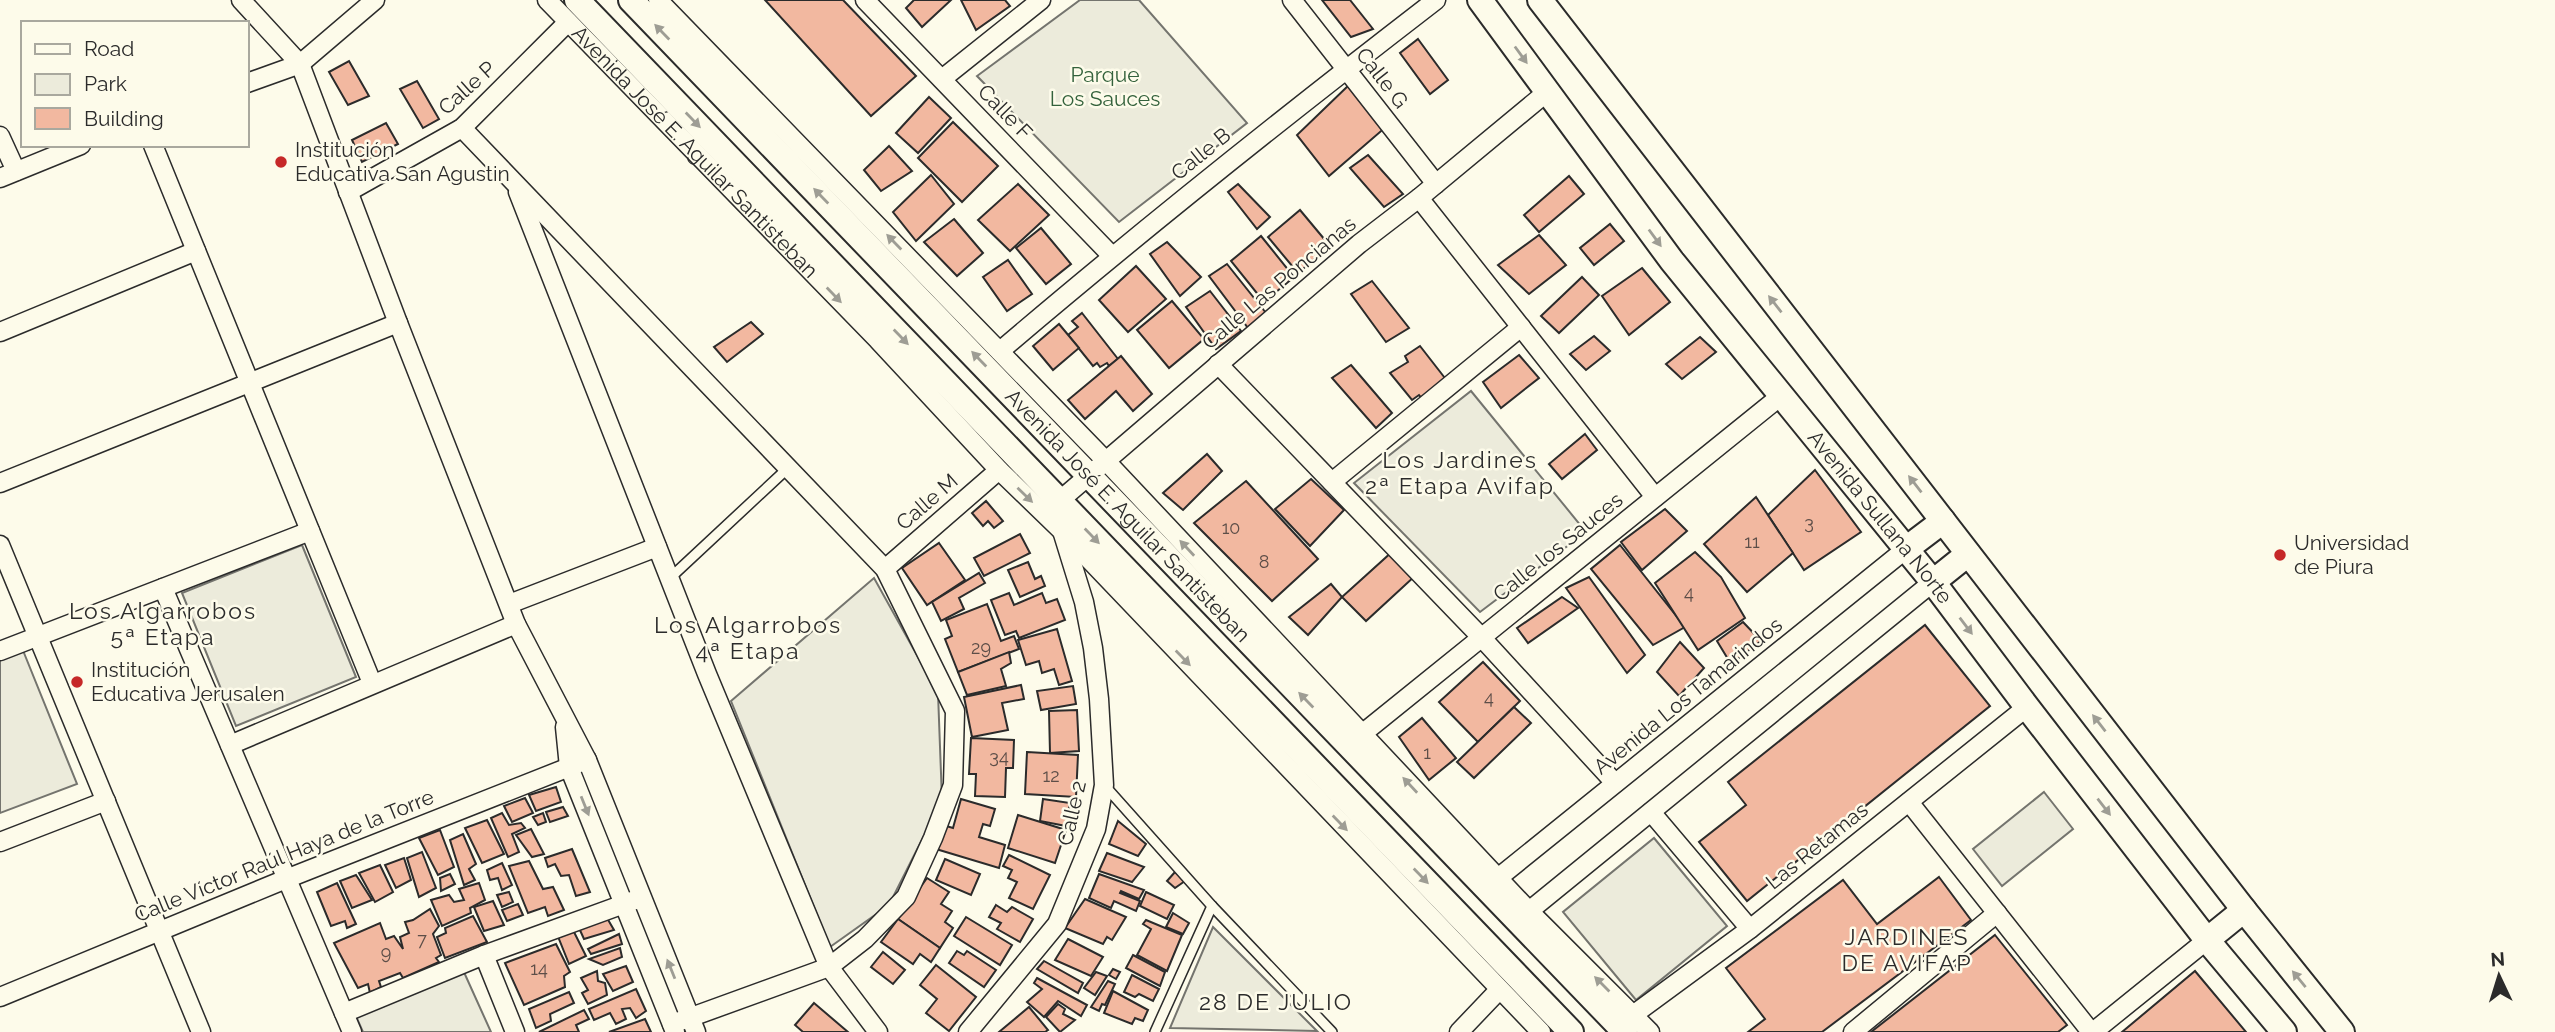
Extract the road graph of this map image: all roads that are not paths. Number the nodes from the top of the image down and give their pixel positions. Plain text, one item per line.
1 (241, 0) edge
2 (375, 0) edge
3 (547, 0) edge
4 (631, 0) edge
5 (658, 0) edge
6 (865, 0) edge
7 (1041, 0) edge
8 (1292, 0) edge
9 (1436, 0) edge
10 (1480, 0) edge
11 (1540, 0) edge
12 (573, 11) edge
13 (300, 64) junction
14 (1346, 69) junction
15 (942, 79) junction
16 (248, 83) edge
17 (1548, 92) junction
18 (462, 128) junction
19 (0, 136) edge
20 (76, 147) edge
21 (154, 147) edge
22 (8, 175) edge
23 (514, 183) junction
24 (1436, 184) junction
25 (348, 192) junction
26 (1419, 198) junction
27 (196, 251) junction
28 (1112, 256) junction
29 (397, 323) junction
30 (1521, 327) junction
31 (0, 332) edge
32 (1000, 351) junction
33 (1218, 364) junction
34 (250, 383) junction
35 (1782, 395) junction
36 (1097, 467) junction
37 (788, 468) junction
38 (999, 470) junction
39 (1332, 482) junction
40 (0, 483) edge
41 (1656, 497) junction
42 (1051, 508) junction
43 (1943, 521) junction
44 (310, 531) junction
45 (1062, 531) junction
46 (0, 545) edge
47 (657, 547) junction
48 (1906, 549) junction
49 (1968, 554) junction
50 (885, 569) junction
51 (669, 579) junction
52 (1933, 582) junction
53 (163, 588) junction
54 (509, 604) junction
55 (516, 624) junction
56 (38, 636) junction
57 (1482, 638) junction
58 (0, 651) edge
59 (372, 683) junction
60 (2027, 707) junction
61 (564, 716) junction
62 (1362, 734) junction
63 (230, 745) junction
64 (587, 760) junction
65 (569, 767) junction
66 (1615, 783) junction
67 (1104, 785) junction
68 (106, 801) junction
69 (1909, 802) junction
70 (1651, 812) junction
71 (0, 842) edge
72 (286, 878) junction
73 (1498, 878) junction
74 (643, 897) junction
75 (624, 904) junction
76 (1212, 906) junction
77 (2244, 910) junction
78 (1529, 911) junction
79 (1997, 913) junction
80 (1750, 929) junction
81 (159, 930) junction
82 (2207, 940) junction
83 (484, 954) junction
84 (829, 967) junction
85 (1499, 990) junction
86 (0, 997) edge
87 (344, 1013) junction
88 (1629, 1024) edge
89 (694, 1025) edge
90 (673, 1028) edge
91 (201, 1032) edge
92 (352, 1032) edge
93 (515, 1032) edge
94 (878, 1032) edge
95 (968, 1032) edge
96 (1154, 1032) edge
97 (1332, 1032) edge
98 (1459, 1032) edge
99 (1541, 1032) edge
100 (1571, 1032) edge
101 (1650, 1032) edge
102 (1853, 1032) edge
103 (2093, 1032) edge
104 (2284, 1032) edge
105 (2342, 1032) edge

1 - 13 street
2 - 13 street
3 - 12 street, Avenida José E. Aguilar Santisteban
36 -> 4 main road, Avenida José E. Aguilar Santisteban
32 -> 5 street, Avenida José E. Aguilar Santisteban
6 - 15 street, Calle F
7 - 15 street
8 - 14 street, Calle G
9 - 14 street, Calle B
10 -> 17 main road, Avenida Sullana Norte
43 -> 11 main road
12 - 18 street, Calle P
12 -> 38 street, Avenida José E. Aguilar Santisteban
12 -> 42 main road, Avenida José E. Aguilar Santisteban
13 - 16 street
13 - 25 street
14 - 24 street, Calle G
14 - 28 street, Calle B
15 - 28 street, Calle F
17 - 24 street, Calle Las Poncianas
17 -> 35 main road, Avenida Sullana Norte
18 - 23 street
18 - 25 street, Calle P
19 - 22 street
20 - 22 street
21 - 27 street
23 - 37 street
23 - 47 street
24 - 26 street, Calle Las Poncianas
25 - 29 street
26 - 30 street
26 - 33 street, Calle Las Poncianas
27 - 31 street
27 - 34 street
28 - 32 street, Calle B
29 - 34 street
29 - 54 street
30 - 39 street
30 - 41 street
32 - 36 street, Avenida José E. Aguilar Santisteban
33 - 36 street, Calle Las Poncianas
33 - 39 street
34 - 40 street
34 - 44 street
35 - 41 street, Calle los Sauces
35 - 48 main road, Avenida Sullana Norte
36 - 42 street, Calle Las Poncianas
62 -> 36 street, Avenida José E. Aguilar Santisteban
88 -> 36 main road, Avenida José E. Aguilar Santisteban
37 - 50 street
37 - 51 lane
38 -> 42 street, Avenida José E. Aguilar Santisteban
38 - 50 street, Calle M
39 - 57 street
41 - 57 street, Calle los Sauces
42 - 45 street, Avenida José E. Aguilar Santisteban
42 -> 100 main road, Avenida José E. Aguilar Santisteban
43 - 48 main road
43 - 49 main road
44 - 53 street
44 - 59 street
45 - 67 street, Calle 2
45 -> 85 street, Avenida José E. Aguilar Santisteban
46 - 56 street
47 - 51 street
47 - 54 street
48 - 52 main road, Avenida Sullana Norte
48 - 66 street, Avenida Los Tamarindos
49 - 52 main road
77 -> 49 main road
50 - 84 street
51 - 84 street
52 -> 60 main road, Avenida Sullana Norte
52 - 70 street
53 - 56 street
53 - 63 street
54 - 55 street
55 - 59 street
55 - 61 street
56 - 58 street
56 - 68 street
57 - 62 street, Calle los Sauces
57 - 66 street
59 - 63 street
60 - 69 street, Las Retamas
60 -> 82 main road, Avenida Sullana Norte
61 - 64 street
61 - 65 street
73 -> 62 street, Avenida José E. Aguilar Santisteban
63 - 72 street
64 - 65 street, Calle Víctor Raúl Haya de la Torre
64 - 74 street
65 - 72 street, Calle Víctor Raúl Haya de la Torre
65 -> 75 street
66 - 73 street, Avenida Los Tamarindos
67 - 76 lane
67 - 95 street, Calle 2
68 - 71 street
68 - 81 street
69 - 79 street
69 - 80 street, Las Retamas
70 - 78 street
70 - 80 street
72 - 81 street, Calle Víctor Raúl Haya de la Torre
72 - 87 street
73 - 78 street, Avenida José E. Aguilar Santisteban
74 - 75 street
89 -> 74 street
75 - 83 street
75 - 90 street
76 - 96 lane
76 - 97 lane
77 - 82 main road
105 -> 77 main road
88 -> 78 street, Avenida José E. Aguilar Santisteban
79 - 102 street
79 - 103 street
80 - 88 street, Las Retamas
81 - 86 street, Calle Víctor Raúl Haya de la Torre
81 - 91 street
82 - 103 street
82 - 104 main road, Avenida Sullana Norte
83 - 87 street
83 - 93 street
84 - 89 street
84 - 94 street
85 - 98 street
85 - 99 street, Avenida José E. Aguilar Santisteban
87 - 92 street
88 - 101 street, Avenida José E. Aguilar Santisteban
89 - 90 street

